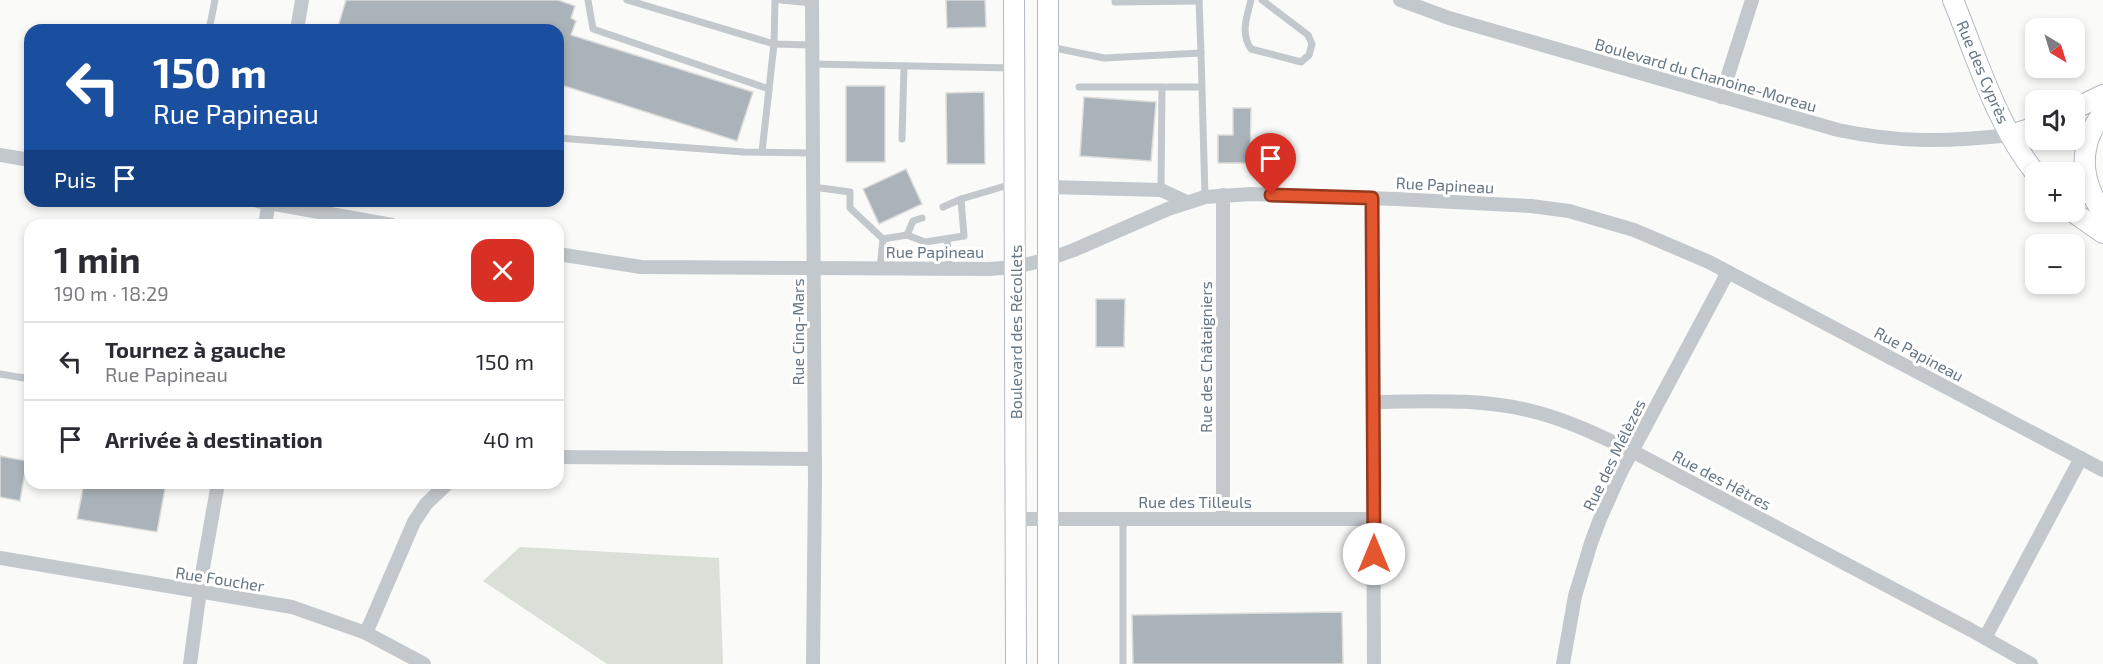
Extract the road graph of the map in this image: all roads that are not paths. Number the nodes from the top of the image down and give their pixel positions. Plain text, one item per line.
1 (215, 0) edge
2 (302, 0) edge
3 (588, 0) edge
4 (627, 0) edge
5 (775, 0) edge
6 (781, 0) edge
7 (1014, 0) edge
8 (1048, 0) edge
9 (1115, 0) edge
10 (1251, 0) edge
11 (1262, 0) edge
12 (1400, 0) edge
13 (1752, 0) edge
14 (1953, 0) edge
15 (1199, 1) edge
16 (812, 2) edge
17 (210, 24) edge
18 (298, 24) edge
19 (774, 44) junction
20 (812, 45) junction
21 (1048, 47) junction
22 (1201, 53) junction
23 (812, 64) junction
24 (904, 66) junction
25 (1014, 68) junction
26 (1079, 87) dead end
27 (1162, 87) junction
28 (1200, 87) junction
29 (770, 88) junction
30 (2103, 95) edge
31 (1721, 97) junction
32 (2085, 104) edge
33 (2103, 113) edge
34 (2025, 130) edge
35 (2010, 135) junction
36 (564, 138) edge
37 (902, 139) dead end
38 (762, 152) junction
39 (813, 153) junction
40 (0, 155) edge
41 (24, 159) edge
42 (2028, 162) edge
43 (1014, 183) junction
44 (813, 187) junction
45 (1048, 187) junction
46 (1161, 190) junction
47 (1223, 195) junction
48 (1205, 197) junction
49 (1372, 198) junction
50 (961, 199) junction
51 (1187, 202) junction
52 (293, 207) edge
53 (943, 207) dead end
54 (2103, 213) edge
55 (922, 218) dead end
56 (359, 219) edge
57 (2085, 220) edge
58 (2103, 233) edge
59 (907, 235) junction
60 (883, 239) junction
61 (947, 239) junction
62 (564, 255) edge
63 (1049, 259) junction
64 (1016, 267) junction
65 (814, 268) junction
66 (880, 268) junction
67 (949, 269) junction
68 (1728, 272) junction
69 (0, 374) edge
70 (24, 378) edge
71 (1374, 402) junction
72 (1632, 451) junction
73 (564, 458) edge
74 (2081, 458) junction
75 (815, 459) junction
76 (2103, 470) edge
77 (218, 489) edge
78 (442, 489) edge
79 (1016, 519) junction
80 (1049, 519) junction
81 (1123, 519) junction
82 (1223, 519) junction
83 (1374, 519) junction
84 (0, 558) edge
85 (200, 592) junction
86 (366, 633) junction
87 (1985, 638) junction
88 (190, 664) edge
89 (424, 664) edge
90 (813, 664) edge
91 (1016, 664) edge
92 (1048, 664) edge
93 (1123, 664) edge
94 (1374, 664) edge
95 (1563, 664) edge
96 (2031, 664) edge

1 - 17 lane
2 - 18 street
3 - 29 lane
4 - 19 lane
5 - 19 lane
6 - 16 lane
7 - 25 main road, Boulevard des Récollets
8 - 21 main road, Boulevard des Récollets
9 - 15 lane
10 - 11 lane
12 - 31 street, Boulevard du Chanoine-Moreau
13 - 31 street
14 - 35 main road, Rue des Cyprès
15 - 22 lane
16 - 20 street, Rue Cinq-Mars
19 - 20 lane
19 - 29 lane
20 - 23 street, Rue Cinq-Mars
21 - 22 lane
21 - 45 main road, Boulevard des Récollets
22 - 28 lane
23 - 24 lane
23 - 39 street, Rue Cinq-Mars
24 - 25 lane
24 - 37 lane
25 - 43 main road, Boulevard des Récollets
26 - 27 lane
27 - 28 lane
27 - 46 lane
28 - 48 lane
29 - 38 lane
30 - 32 main road
31 - 35 street, Boulevard du Chanoine-Moreau
33 - 54 main road
34 - 35 main road
35 - 42 main road, Rue des Cyprès
36 - 38 lane
38 - 39 lane
39 - 44 street, Rue Cinq-Mars
40 - 41 street
43 - 50 lane
43 - 64 main road, Boulevard des Récollets
44 - 60 lane
44 - 65 street, Rue Cinq-Mars
45 - 46 street
45 - 63 main road, Boulevard des Récollets
46 - 51 street
47 - 48 street, Rue Papineau
47 - 49 street, Rue Papineau
47 - 82 street, Rue des Châtaigniers
48 - 51 street, Rue Papineau
49 - 68 street, Rue Papineau
49 - 71 street
50 - 53 lane
50 - 61 lane
51 - 63 street, Rue Papineau
52 - 56 street
55 - 59 lane
57 - 58 main road
59 - 60 lane
59 - 61 lane
60 - 66 lane
61 - 67 lane
62 - 65 street, Rue Papineau
63 - 64 street, Rue Papineau
63 - 80 main road, Boulevard des Récollets
64 - 67 street, Rue Papineau
64 - 79 main road, Boulevard des Récollets
65 - 66 street, Rue Papineau
65 - 75 street, Rue Cinq-Mars
66 - 67 street, Rue Papineau
68 - 72 street, Rue des Mélèzes
68 - 74 street, Rue Papineau
69 - 70 lane
71 - 72 street, Rue des Hêtres
71 - 83 street
72 - 87 street, Rue des Hêtres
72 - 95 street, Rue des Mélèzes
73 - 75 street
74 - 76 street, Rue Papineau
74 - 87 street
75 - 90 street, Rue Cinq-Mars
77 - 85 street
78 - 86 street
79 - 80 street, Rue des Tilleuls
79 - 91 main road, Boulevard des Récollets
80 - 81 street, Rue des Tilleuls
80 - 92 main road, Boulevard des Récollets
81 - 82 street, Rue des Tilleuls
81 - 93 lane
82 - 83 street, Rue des Tilleuls
83 - 94 street
84 - 85 street, Rue Foucher
85 - 86 street, Rue Foucher
85 - 88 street
86 - 89 street, Rue Foucher
87 - 96 street, Rue des Hêtres

